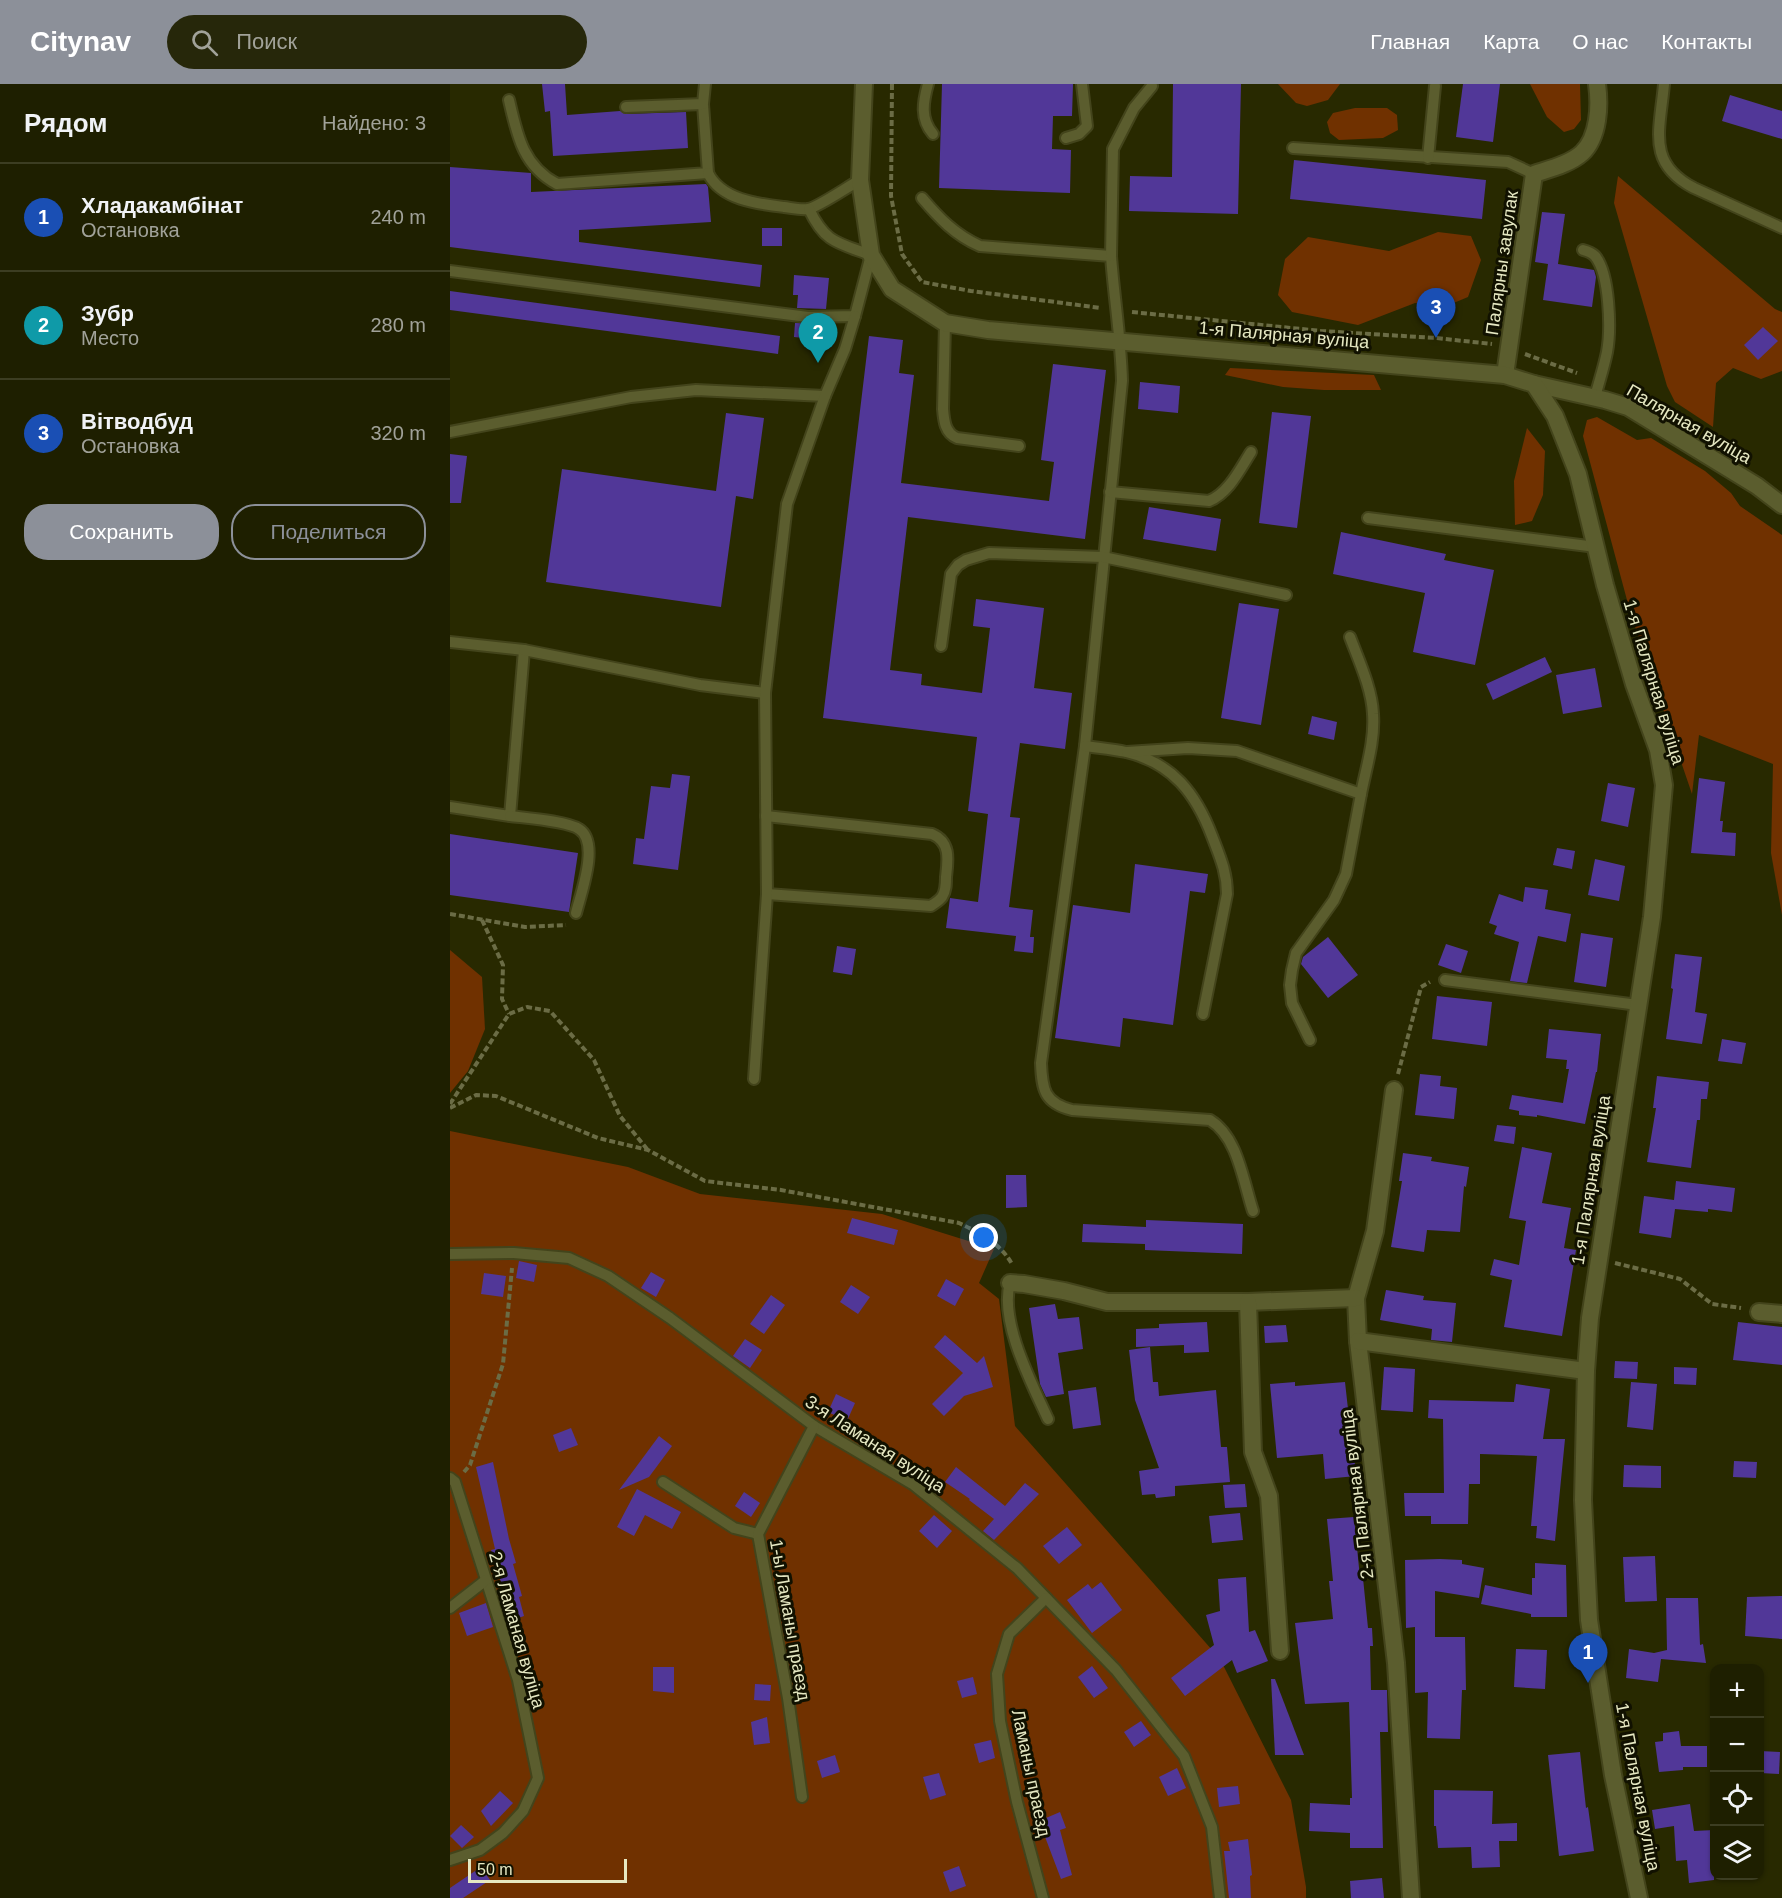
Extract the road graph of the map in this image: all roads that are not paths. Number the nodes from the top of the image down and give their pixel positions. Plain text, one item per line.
1 (705, 84) edge
2 (864, 84) edge
3 (928, 84) edge
4 (1082, 84) edge
5 (1597, 84) edge
6 (1664, 84) edge
7 (1152, 86) dead end
8 (1435, 86) dead end
9 (510, 100) dead end
10 (703, 104) junction
11 (626, 107) dead end
12 (933, 134) dead end
13 (1066, 138) dead end
14 (1293, 148) dead end
15 (1428, 158) junction
16 (708, 173) junction
17 (1534, 174) junction
18 (860, 180) junction
19 (922, 198) dead end
20 (809, 209) junction
21 (1782, 226) edge
22 (1582, 250) dead end
23 (871, 255) junction
24 (1111, 256) junction
25 (450, 271) edge
26 (855, 316) junction
27 (945, 322) junction
28 (1121, 340) junction
29 (1505, 375) junction
30 (1534, 384) junction
31 (825, 396) junction
32 (1595, 397) junction
33 (450, 432) edge
34 (1019, 446) dead end
35 (1251, 452) dead end
36 (1110, 492) junction
37 (1782, 505) edge
38 (1368, 519) dead end
39 (1596, 547) junction
40 (1103, 557) junction
41 (1286, 595) dead end
42 (1350, 637) dead end
43 (450, 642) edge
44 (941, 646) dead end
45 (524, 650) junction
46 (765, 693) junction
47 (1085, 746) junction
48 (1127, 752) junction
49 (1360, 794) junction
50 (450, 807) edge
51 (510, 816) junction
52 (766, 816) junction
53 (767, 894) junction
54 (576, 913) road end
55 (1445, 980) road end
56 (1638, 1005) junction
57 (1203, 1014) dead end
58 (1310, 1040) dead end
59 (754, 1079) dead end
60 (1394, 1090) road end
61 (1253, 1211) dead end
62 (450, 1254) edge
63 (1017, 1284) joint
64 (1356, 1298) junction
65 (1248, 1302) junction
66 (1759, 1312) road end
67 (1782, 1314) edge
68 (1358, 1341) junction
69 (1586, 1371) junction
70 (1048, 1419) dead end
71 (814, 1426) junction
72 (453, 1480) edge
73 (663, 1482) dead end
74 (758, 1534) junction
75 (486, 1580) junction
76 (1046, 1599) junction
77 (450, 1608) edge
78 (1280, 1651) dead end
79 (802, 1797) dead end
80 (450, 1860) edge
81 (1043, 1898) edge
82 (1220, 1898) edge
83 (1411, 1898) edge
84 (1639, 1898) edge

1 - 10 lane
2 - 18 street, 1-я Палярная вуліца
3 - 12 lane
4 - 13 lane
5 - 17 street, Палярны завулак
6 - 21 lane
7 - 24 lane
8 - 15 lane
9 - 16 lane
10 - 11 lane
10 - 16 lane
14 - 15 lane
15 - 17 lane
16 - 20 lane
17 - 29 street, Палярны завулак
18 - 20 lane
18 - 23 street, 1-я Палярная вуліца
19 - 24 lane
20 - 23 lane
22 - 32 lane
23 - 26 lane
23 - 27 street, 1-я Палярная вуліца
24 - 28 lane
25 - 26 lane
26 - 31 lane
27 - 28 street, 1-я Палярная вуліца
27 - 34 lane
28 - 29 street, 1-я Палярная вуліца
28 - 36 lane
29 - 30 street, 1-я Палярная вуліца
30 - 32 street, Палярная вуліца
30 - 39 street, 1-я Палярная вуліца
31 - 33 lane
31 - 46 lane
32 - 37 street, Палярная вуліца
35 - 36 lane
36 - 40 lane
38 - 39 lane
39 - 56 street, 1-я Палярная вуліца
40 - 41 lane
40 - 44 lane
40 - 47 lane
42 - 49 lane
43 - 45 lane
45 - 46 lane
45 - 51 lane
46 - 52 lane
47 - 48 lane
47 - 61 lane
48 - 49 lane
48 - 57 lane
49 - 58 lane
50 - 51 lane
51 - 54 lane
52 - 53 lane
52 - 53 lane
53 - 59 lane
55 - 56 lane
56 - 69 street, 1-я Палярная вуліца
60 - 64 street, 2-я Палярная вуліца
62 - 71 lane, 3-я Ламаная вуліца
63 - 65 street
63 - 70 lane
64 - 65 street
64 - 68 street, 2-я Палярная вуліца
65 - 78 street
66 - 67 street
68 - 69 street
68 - 83 street, 2-я Палярная вуліца
69 - 84 street, 1-я Палярная вуліца
71 - 74 lane, 1-ы Ламаны праезд
71 - 76 lane, 3-я Ламаная вуліца
72 - 75 lane, 2-я Ламаная вуліца
73 - 74 lane
74 - 79 lane, 1-ы Ламаны праезд
75 - 77 lane
75 - 80 lane, 2-я Ламаная вуліца
76 - 81 lane, Ламаны праезд
76 - 82 lane, 3-я Ламаная вуліца

